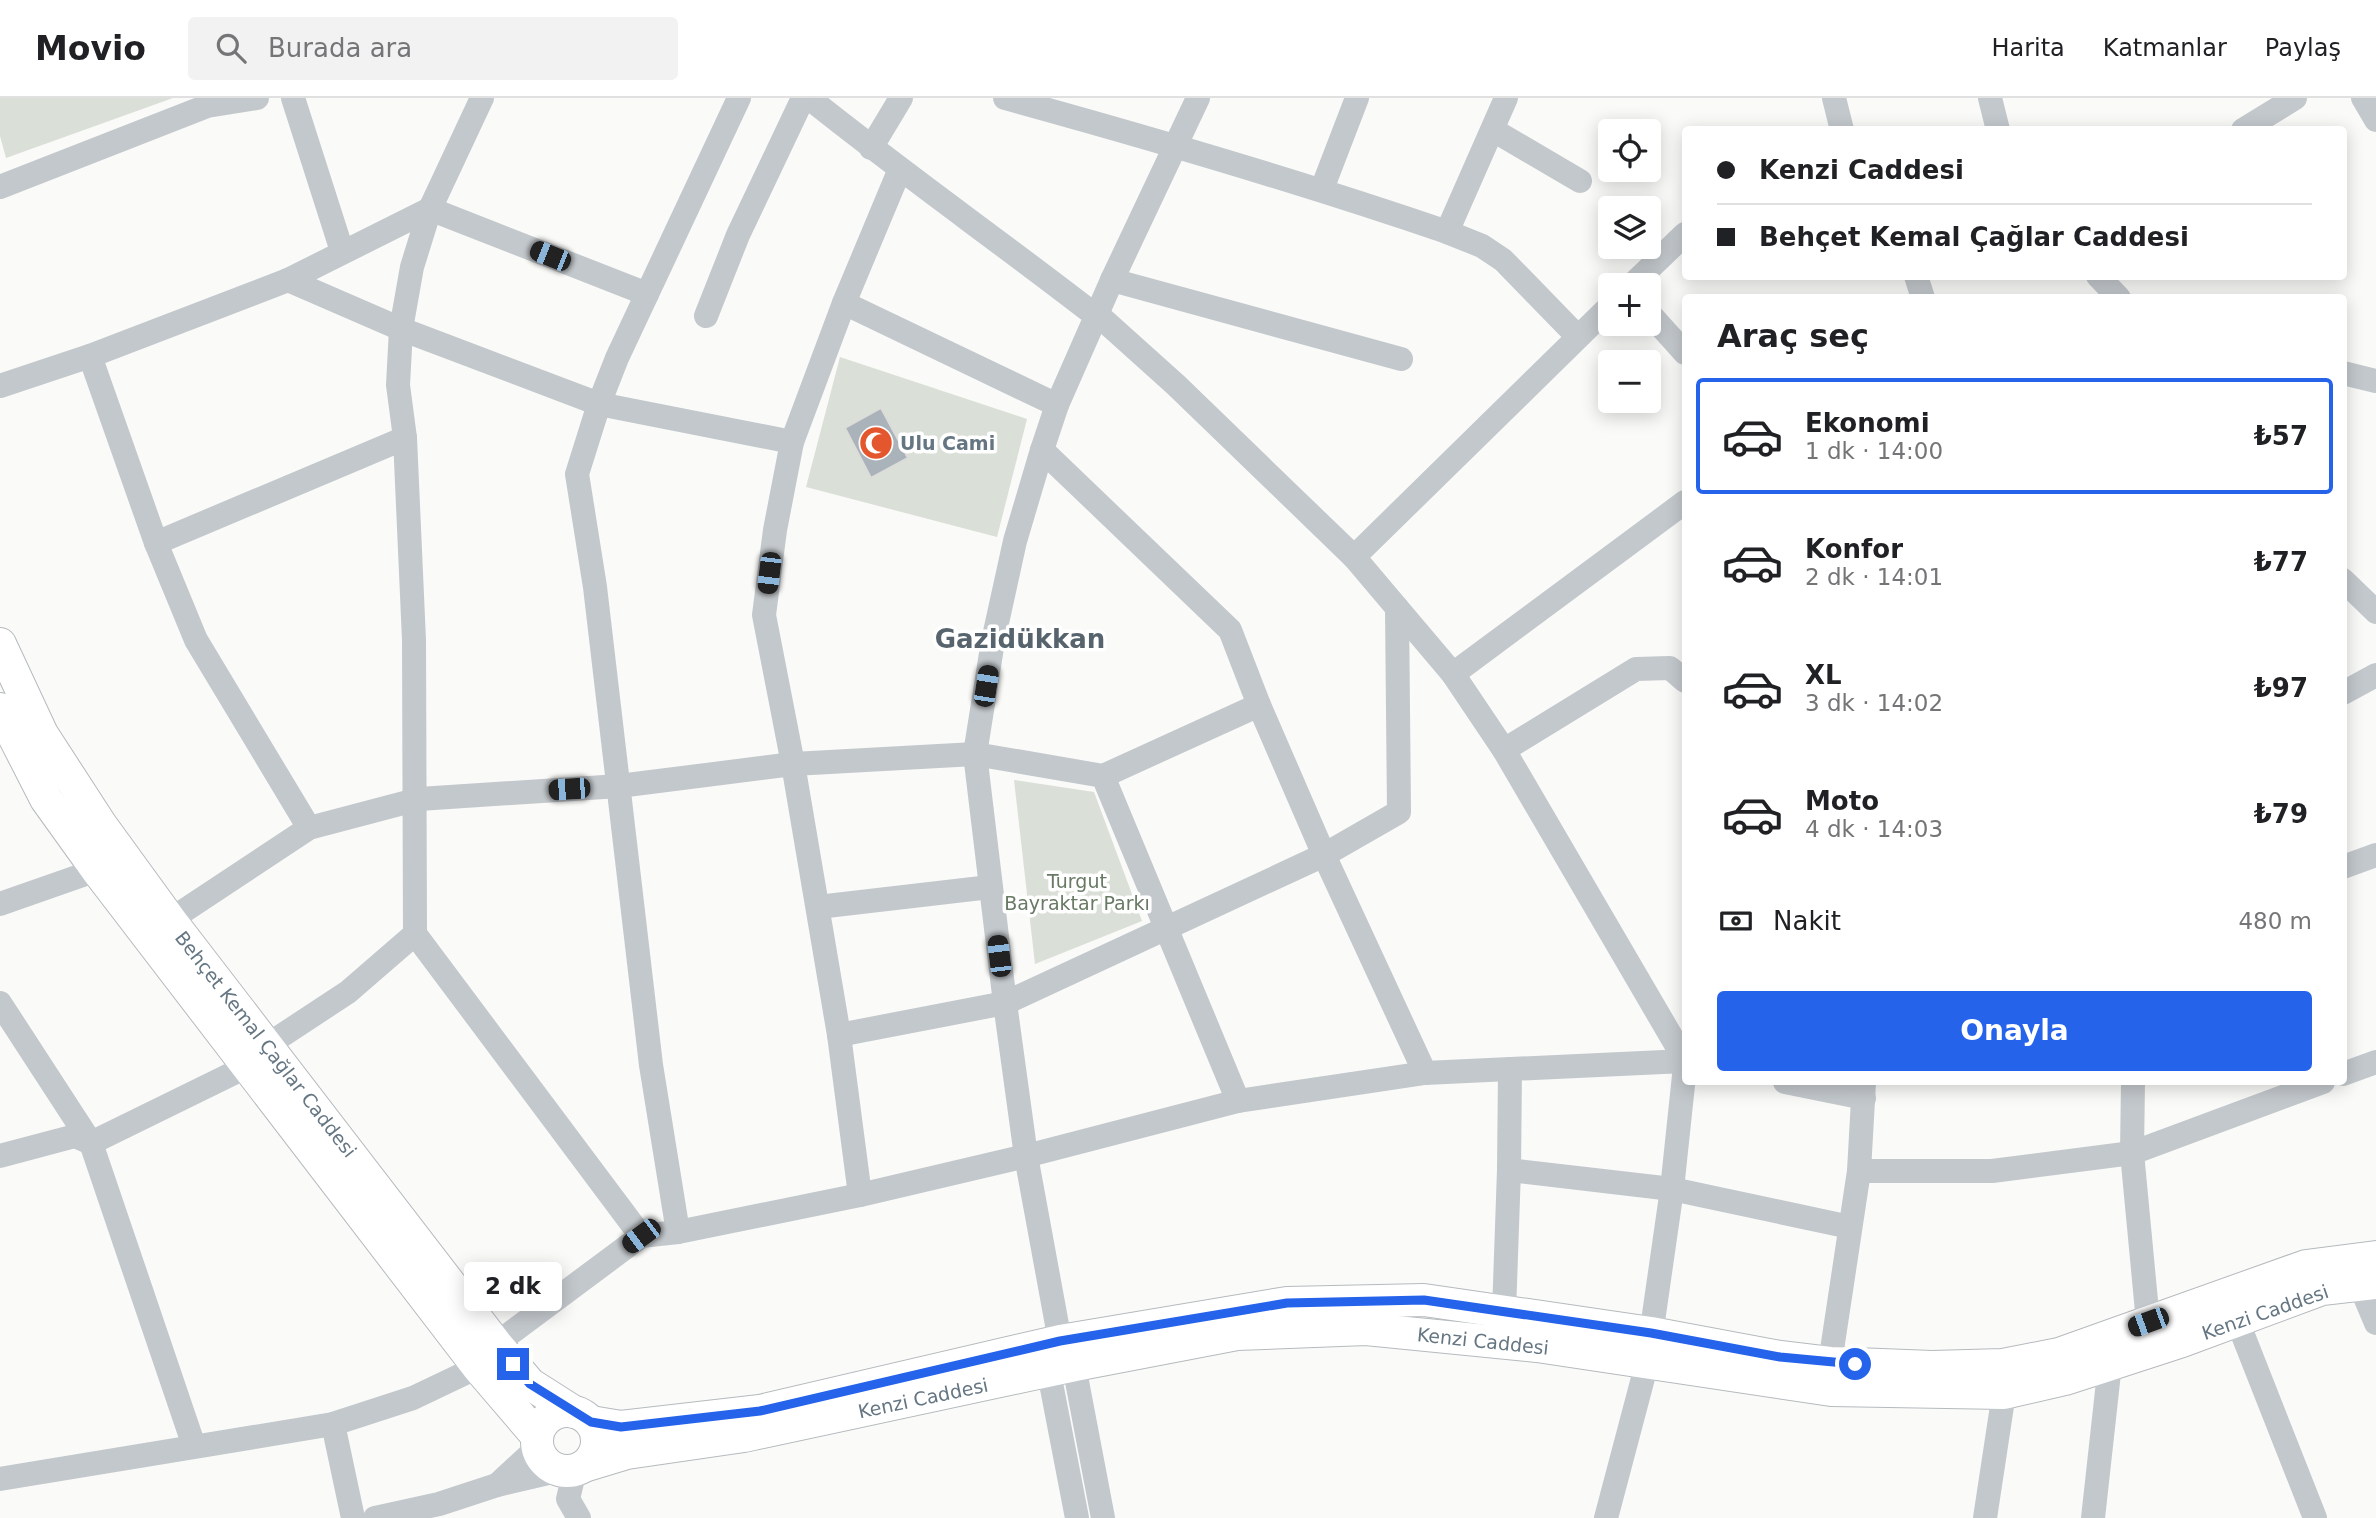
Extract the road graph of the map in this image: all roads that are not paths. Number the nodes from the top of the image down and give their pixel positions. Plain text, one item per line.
1 (257, 98) edge
2 (293, 98) edge
3 (482, 98) edge
4 (740, 98) edge
5 (803, 98) edge
6 (809, 98) edge
7 (901, 98) edge
8 (1005, 98) edge
9 (1198, 98) edge
10 (1357, 98) edge
11 (1506, 98) edge
12 (1834, 98) edge
13 (1990, 98) edge
14 (2295, 98) edge
15 (2363, 98) edge
16 (206, 102) edge
17 (2376, 120) edge
18 (1841, 126) edge
19 (1997, 126) edge
20 (2250, 126) edge
21 (1493, 130) junction
22 (1176, 145) junction
23 (871, 148) junction
24 (900, 169) junction
25 (1580, 181) dead end
26 (0, 187) edge
27 (1322, 189) junction
28 (430, 209) junction
29 (1447, 232) junction
30 (1682, 237) edge
31 (342, 251) junction
32 (1644, 273) edge
33 (288, 280) junction
34 (1112, 280) junction
35 (647, 294) junction
36 (844, 303) junction
37 (1097, 314) junction
38 (706, 316) dead end
39 (1598, 318) edge
40 (1661, 326) edge
41 (401, 329) junction
42 (1578, 337) junction
43 (1682, 350) edge
44 (90, 356) junction
45 (1401, 359) dead end
46 (2347, 374) edge
47 (2376, 381) edge
48 (0, 386) edge
49 (599, 404) junction
50 (1057, 404) junction
51 (405, 438) junction
52 (792, 442) junction
53 (1042, 450) junction
54 (1682, 504) edge
55 (156, 543) junction
56 (1354, 557) junction
57 (2347, 584) edge
58 (1397, 608) junction
59 (2376, 612) edge
60 (0, 644) edge
61 (1453, 674) junction
62 (2376, 675) edge
63 (1682, 678) edge
64 (2347, 691) edge
65 (1259, 705) junction
66 (0, 709) edge
67 (1504, 750) junction
68 (975, 754) junction
69 (793, 764) junction
70 (1103, 776) junction
71 (619, 786) junction
72 (415, 800) junction
73 (309, 828) junction
74 (1324, 855) junction
75 (2376, 855) edge
76 (2347, 866) edge
77 (97, 870) junction
78 (990, 887) junction
79 (0, 904) edge
80 (818, 907) junction
81 (170, 920) junction
82 (1166, 929) junction
83 (415, 934) junction
84 (0, 1003) edge
85 (1004, 1003) junction
86 (839, 1035) junction
87 (257, 1056) junction
88 (1682, 1057) edge
89 (1682, 1062) edge
90 (2376, 1062) edge
91 (1510, 1069) junction
92 (1425, 1073) junction
93 (2347, 1073) edge
94 (1683, 1085) edge
95 (1815, 1085) edge
96 (2133, 1085) edge
97 (2315, 1085) edge
98 (1864, 1090) edge
99 (1238, 1101) junction
100 (90, 1143) junction
101 (2132, 1153) junction
102 (0, 1156) edge
103 (1026, 1156) junction
104 (1509, 1170) junction
105 (1859, 1171) junction
106 (1672, 1189) junction
107 (860, 1195) junction
108 (1850, 1227) junction
109 (678, 1232) junction
110 (641, 1236) junction
111 (2376, 1257) edge
112 (2368, 1284) edge
113 (1504, 1312) junction
114 (2237, 1320) junction
115 (2148, 1322) junction
116 (2376, 1323) edge
117 (1649, 1348) junction
118 (1059, 1352) junction
119 (487, 1356) junction
120 (1830, 1363) junction
121 (2110, 1364) junction
122 (2004, 1393) junction
123 (582, 1417) junction
124 (333, 1424) junction
125 (537, 1442) junction
126 (194, 1446) junction
127 (573, 1469) junction
128 (0, 1479) edge
129 (497, 1485) junction
130 (353, 1518) edge
131 (375, 1518) edge
132 (579, 1518) edge
133 (1077, 1518) edge
134 (1103, 1518) edge
135 (1606, 1518) edge
136 (1985, 1518) edge
137 (2094, 1518) edge
138 (2315, 1518) edge

1 - 16 street
2 - 31 street
3 - 28 street
4 - 35 street
5 - 38 street
6 - 23 street
7 - 23 street
8 - 22 street
9 - 22 street
10 - 27 street
11 - 21 street
12 - 18 street
13 - 19 street
14 - 20 street
15 - 17 street
16 - 26 street
21 - 25 street
21 - 29 street
22 - 27 street
22 - 34 street
23 - 24 street
24 - 36 street
24 - 37 street
27 - 29 street
28 - 31 street
28 - 35 street
28 - 41 street
29 - 42 street
30 - 32 street
31 - 33 street
33 - 41 street
33 - 44 street
34 - 37 street
34 - 45 street
35 - 49 street
36 - 50 street
36 - 52 street
37 - 50 street
37 - 56 street
39 - 42 street
40 - 43 street
41 - 49 street
41 - 51 street
42 - 56 street
44 - 48 street
44 - 55 street
46 - 47 street
49 - 52 street
49 - 71 street
50 - 53 street
51 - 55 street
51 - 72 street
52 - 69 street
53 - 65 street
53 - 68 street
54 - 61 street
55 - 73 street
56 - 58 street
57 - 59 street
58 - 61 street
58 - 74 street
60 - 81 main road, Behçet Kemal Çağlar Caddesi
61 - 67 street
62 - 64 street
63 - 67 street
65 - 70 street
65 - 74 street
66 - 77 main road, Behçet Kemal Çağlar Caddesi
67 - 88 street
68 - 69 street
68 - 70 street
68 - 78 street
69 - 71 street
69 - 80 street
70 - 82 street
71 - 72 street
71 - 109 street
72 - 73 street
72 - 83 street
73 - 81 street
74 - 82 street
74 - 92 street
75 - 76 street
77 - 79 street
77 - 87 main road, Behçet Kemal Çağlar Caddesi
78 - 80 street
78 - 85 street
80 - 86 street
81 - 87 main road, Behçet Kemal Çağlar Caddesi
82 - 85 street
82 - 99 street
83 - 87 street
83 - 110 street
84 - 100 street
85 - 86 street
85 - 103 street
86 - 107 street
87 - 100 street
87 - 119 main road, Behçet Kemal Çağlar Caddesi
89 - 91 street
90 - 93 street
91 - 92 street
91 - 104 street
92 - 99 street
94 - 106 street
95 - 98 street
96 - 101 street
97 - 101 street
98 - 105 street
99 - 103 street
100 - 102 street
100 - 126 street
101 - 105 street
101 - 115 street
103 - 107 street
103 - 118 street
104 - 106 street
104 - 113 street
105 - 108 street
106 - 108 street
106 - 117 street
107 - 109 street
108 - 120 street
109 - 110 street
110 - 119 street
111 - 115 main road, Kenzi Caddesi
112 - 114 main road, Kenzi Caddesi
112 - 116 street
113 - 117 main road, Kenzi Caddesi
113 - 118 main road, Kenzi Caddesi
114 - 121 main road, Kenzi Caddesi
114 - 138 street
115 - 120 main road, Kenzi Caddesi
117 - 118 main road, Kenzi Caddesi
117 - 120 main road, Kenzi Caddesi
117 - 122 main road, Kenzi Caddesi
117 - 135 street
118 - 123 main road, Kenzi Caddesi
118 - 127 main road, Kenzi Caddesi
118 - 133 street
118 - 134 street
119 - 123 main road, Behçet Kemal Çağlar Caddesi
119 - 124 street
119 - 125 main road, Behçet Kemal Çağlar Caddesi
121 - 122 main road, Kenzi Caddesi
121 - 137 street
122 - 136 street
123 - 125 main road
123 - 127 main road
124 - 126 street
124 - 130 street
125 - 127 main road
125 - 129 street
126 - 128 street
127 - 129 street
127 - 132 street
129 - 131 street

